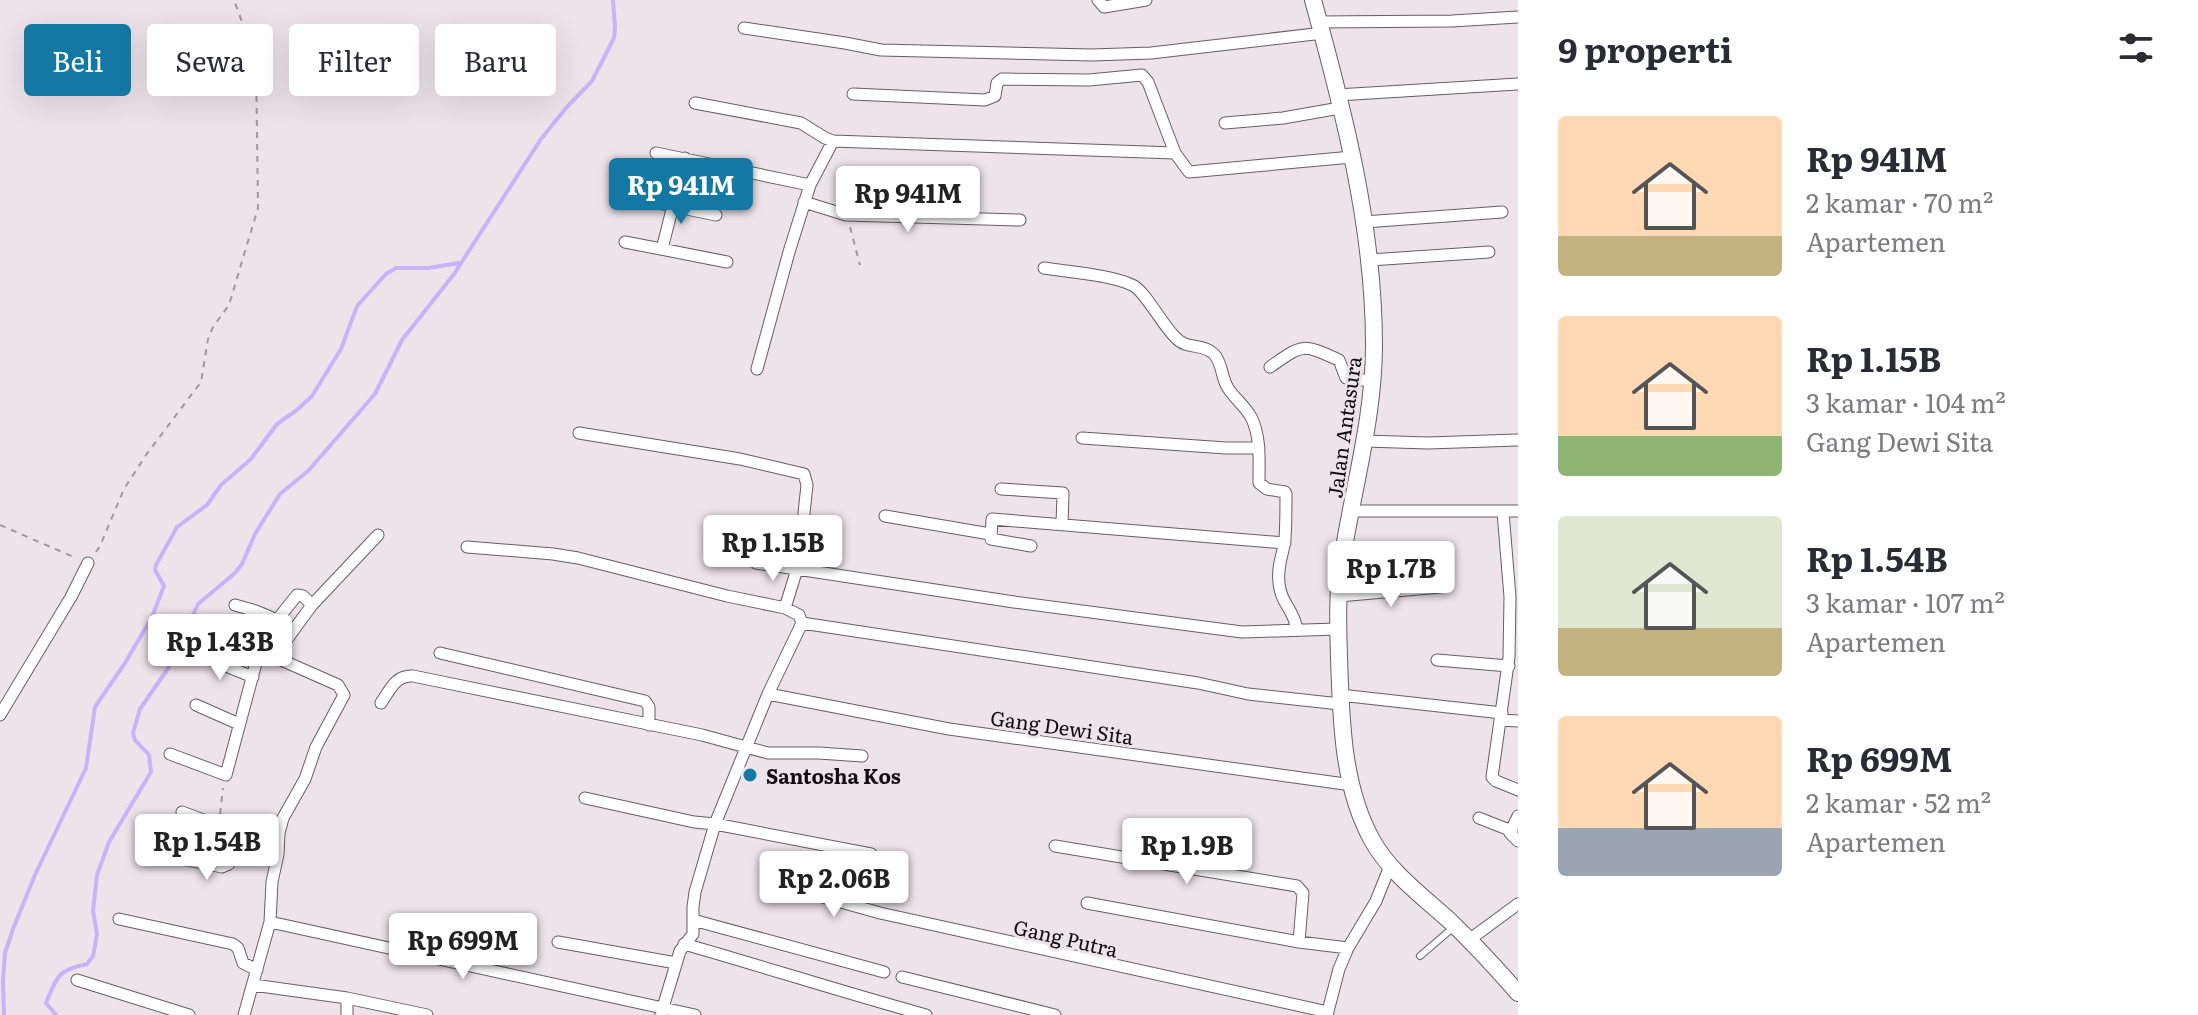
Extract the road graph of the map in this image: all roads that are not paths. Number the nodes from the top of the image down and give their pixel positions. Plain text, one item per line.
1 (1098, 0) edge
2 (1146, 0) edge
3 (1313, 0) edge
4 (1518, 17) edge
5 (1321, 27) junction
6 (744, 28) dead end
7 (1518, 84) edge
8 (853, 94) dead end
9 (1339, 102) junction
10 (695, 103) dead end
11 (1225, 123) dead end
12 (833, 141) junction
13 (656, 153) dead end
14 (1175, 153) junction
15 (1352, 157) junction
16 (685, 158) junction
17 (810, 185) junction
18 (653, 202) dead end
19 (804, 202) junction
20 (673, 207) junction
21 (1502, 212) dead end
22 (716, 215) dead end
23 (1020, 220) dead end
24 (1364, 222) junction
25 (625, 242) dead end
26 (662, 249) junction
27 (1489, 252) dead end
28 (1370, 260) junction
29 (727, 262) dead end
30 (1044, 268) dead end
31 (1270, 367) dead end
32 (757, 369) dead end
33 (1371, 381) junction
34 (579, 433) dead end
35 (1082, 438) dead end
36 (1518, 440) edge
37 (1365, 441) junction
38 (1259, 448) junction
39 (1001, 489) dead end
40 (1352, 511) junction
41 (1518, 511) edge
42 (1503, 512) junction
43 (885, 516) dead end
44 (1062, 525) junction
45 (990, 534) junction
46 (378, 535) dead end
47 (1285, 543) junction
48 (1031, 546) dead end
49 (467, 547) dead end
50 (88, 563) road end
51 (756, 563) dead end
52 (797, 569) junction
53 (1440, 587) dead end
54 (1339, 596) junction
55 (235, 605) dead end
56 (312, 605) junction
57 (785, 608) junction
58 (277, 620) junction
59 (802, 623) junction
60 (1514, 623) edge
61 (1338, 629) junction
62 (1297, 630) junction
63 (440, 653) dead end
64 (201, 656) dead end
65 (1437, 660) dead end
66 (1512, 660) edge
67 (253, 677) junction
68 (768, 694) junction
69 (1340, 700) junction
70 (381, 703) dead end
71 (196, 705) dead end
72 (0, 715) edge
73 (1501, 716) junction
74 (1518, 721) edge
75 (239, 724) junction
76 (649, 725) junction
77 (745, 747) junction
78 (170, 754) dead end
79 (862, 756) dead end
80 (1352, 785) junction
81 (1518, 790) edge
82 (585, 798) dead end
83 (182, 812) dead end
84 (1479, 818) dead end
85 (715, 824) junction
86 (1516, 826) edge
87 (1055, 846) dead end
88 (234, 847) junction
89 (148, 852) dead end
90 (278, 854) junction
91 (871, 854) dead end
92 (1390, 866) junction
93 (798, 890) dead end
94 (1087, 903) dead end
95 (1518, 904) edge
96 (119, 919) dead end
97 (693, 920) junction
98 (270, 922) junction
99 (1455, 926) junction
100 (1469, 940) junction
101 (558, 942) dead end
102 (1299, 942) junction
103 (684, 944) junction
104 (1348, 948) junction
105 (1420, 956) dead end
106 (676, 963) junction
107 (257, 970) junction
108 (884, 972) dead end
109 (902, 977) dead end
110 (77, 980) dead end
111 (253, 985) junction
112 (1518, 993) edge
113 (347, 998) junction
114 (661, 1012) edge
115 (1328, 1013) edge
116 (421, 1014) edge
117 (189, 1015) edge
118 (244, 1015) edge
119 (347, 1015) edge
120 (695, 1015) edge
121 (926, 1015) edge
122 (1055, 1015) edge

1 - 2 street
3 - 5 main road, Jalan Antasura
4 - 5 street
5 - 6 street
5 - 9 main road, Jalan Antasura
7 - 9 street
8 - 14 street
9 - 11 street
9 - 15 main road, Jalan Antasura
10 - 12 street
12 - 14 street
12 - 17 street
13 - 16 street
14 - 15 street
15 - 24 main road, Jalan Antasura
16 - 17 street
16 - 20 street
17 - 19 street
18 - 20 street
19 - 23 street
19 - 32 street
20 - 22 street
20 - 26 street
21 - 24 street
24 - 28 main road, Jalan Antasura
25 - 26 street
26 - 29 street
27 - 28 street
28 - 33 main road, Jalan Antasura
30 - 38 street
31 - 33 street
33 - 37 main road, Jalan Antasura
34 - 52 street
35 - 38 street
36 - 37 street
37 - 40 main road, Jalan Antasura
38 - 47 street
39 - 44 street
40 - 42 street
40 - 54 main road, Jalan Antasura
41 - 42 street
42 - 60 street
43 - 45 street
44 - 45 street
44 - 47 street
45 - 48 street
46 - 56 street
47 - 62 street
49 - 57 street
50 - 72 street
51 - 52 street
52 - 57 street
52 - 62 street
53 - 54 street
54 - 61 main road, Jalan Antasura
55 - 58 street
56 - 58 street
56 - 90 street
57 - 59 street
58 - 67 street
59 - 68 street
59 - 69 street
60 - 66 street
61 - 62 street
61 - 69 main road, Jalan Antasura
63 - 76 street
64 - 67 street
65 - 66 street
66 - 73 street
67 - 75 street
68 - 77 street
68 - 80 street, Gang Dewi Sita
69 - 73 street
69 - 80 main road, Jalan Antasura
70 - 76 street
71 - 75 street
73 - 74 street
73 - 81 street
75 - 78 street
76 - 77 street
77 - 79 street
77 - 85 street
80 - 92 main road, Jalan Antasura
82 - 85 street
83 - 88 street
84 - 86 street
85 - 91 street
85 - 97 street
87 - 102 street
88 - 89 street
88 - 90 street
90 - 98 street
92 - 99 main road, Jalan Antasura
92 - 104 street
93 - 115 street, Gang Putra
94 - 102 street
95 - 100 street
96 - 107 street
97 - 103 street
97 - 108 street
98 - 107 street
98 - 114 street
99 - 100 main road, Jalan Antasura
99 - 105 lane
100 - 112 main road, Jalan Antasura
101 - 106 street
102 - 104 street
103 - 106 street
103 - 121 street
104 - 115 street
106 - 114 street
107 - 111 street
109 - 122 street
110 - 117 street
111 - 113 street
111 - 118 street
113 - 116 street
113 - 119 street
114 - 120 street

